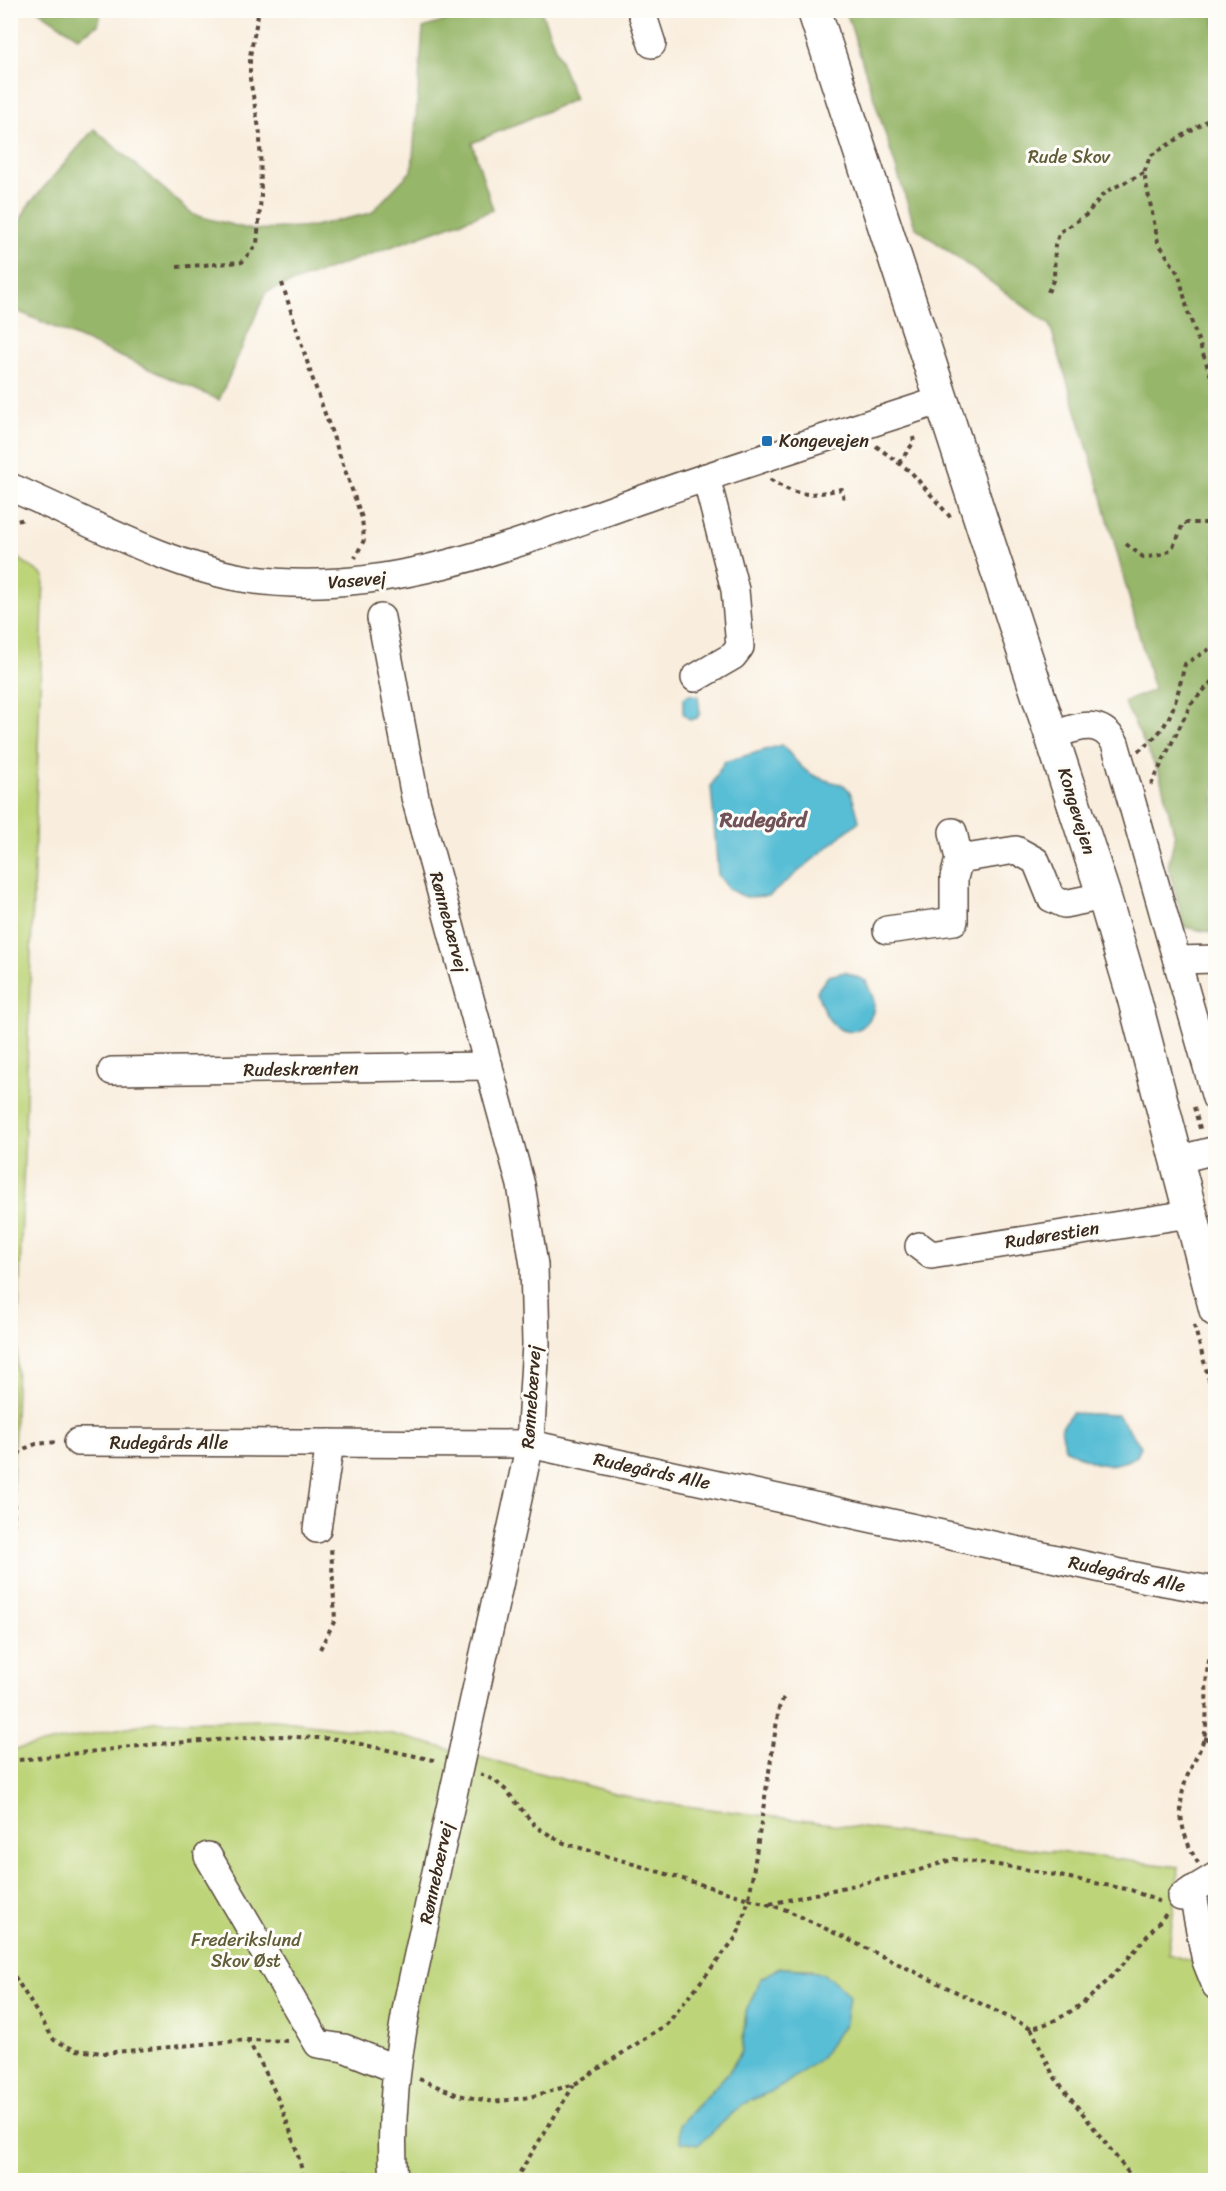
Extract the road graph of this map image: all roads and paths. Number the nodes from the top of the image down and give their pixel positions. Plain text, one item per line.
1 (259, 10) edge
2 (641, 10) edge
3 (814, 10) edge
4 (652, 44) dead end
5 (1215, 115) edge
6 (1144, 173) junction
7 (177, 267) dead end
8 (282, 283) dead end
9 (1048, 292) dead end
10 (1215, 390) edge
11 (942, 400) junction
12 (854, 429) junction
13 (913, 437) dead end
14 (748, 463) junction
15 (899, 463) junction
16 (706, 477) junction
17 (10, 487) edge
18 (844, 501) dead end
19 (955, 521) dead end
20 (1215, 523) edge
21 (1126, 544) dead end
22 (353, 561) dead end
23 (381, 618) dead end
24 (1215, 645) edge
25 (1215, 677) edge
26 (695, 678) dead end
27 (1053, 735) junction
28 (1120, 763) junction
29 (1149, 789) dead end
30 (953, 832) dead end
31 (959, 859) junction
32 (1104, 896) junction
33 (888, 930) dead end
34 (1215, 959) edge
35 (1177, 960) junction
36 (489, 1066) junction
37 (112, 1071) dead end
38 (1215, 1098) edge
39 (1215, 1150) edge
40 (1176, 1160) junction
41 (1189, 1214) junction
42 (919, 1246) dead end
43 (1215, 1310) edge
44 (78, 1442) joint
45 (330, 1443) junction
46 (530, 1444) junction
47 (13, 1463) edge
48 (317, 1529) joint
49 (1215, 1591) edge
50 (10, 1643) edge
51 (1215, 1643) edge
52 (320, 1649) dead end
53 (1204, 1738) junction
54 (1215, 1742) edge
55 (208, 1856) dead end
56 (1194, 1890) edge
57 (768, 1904) junction
58 (10, 1969) edge
59 (1215, 1986) edge
60 (1031, 2028) junction
61 (247, 2040) junction
62 (318, 2044) junction
63 (396, 2069) junction
64 (575, 2084) junction
65 (303, 2181) edge
66 (394, 2181) edge
67 (515, 2181) edge
68 (1134, 2181) edge

1 - 7 path
2 - 4 street
3 - 11 main road, Kongevejen
5 - 6 path
6 - 9 path
6 - 10 path
8 - 22 path
11 - 12 street, Vasevej
11 - 27 main road, Kongevejen
12 - 14 street, Vasevej
12 - 15 path
13 - 15 path
14 - 16 street, Vasevej
14 - 18 path
15 - 19 path
16 - 17 street, Vasevej
16 - 26 street
20 - 21 path
23 - 36 street, Rønnebærvej
24 - 28 path
25 - 29 path
27 - 28 street
27 - 32 main road, Kongevejen
28 - 35 street
30 - 31 street
31 - 32 street
31 - 33 street
32 - 40 main road, Kongevejen
34 - 35 street
35 - 38 street
36 - 37 street, Rudeskrænten
36 - 46 street, Rønnebærvej
39 - 40 street
40 - 41 main road, Kongevejen
41 - 42 street, Rudørestien
41 - 43 main road, Kongevejen
44 - 45 street, Rudegårds Alle
44 - 47 path
45 - 46 street, Rudegårds Alle
45 - 48 street
46 - 49 street, Rudegårds Alle
46 - 63 street, Rønnebærvej
47 - 50 path
48 - 52 path
51 - 53 path
53 - 54 path
53 - 56 path
55 - 62 street
56 - 57 path
56 - 59 street
56 - 60 path
57 - 60 path
57 - 64 path
58 - 61 path
60 - 68 path
61 - 62 path
61 - 65 path
62 - 63 street
63 - 64 path
63 - 66 street, Rønnebærvej
64 - 67 path

